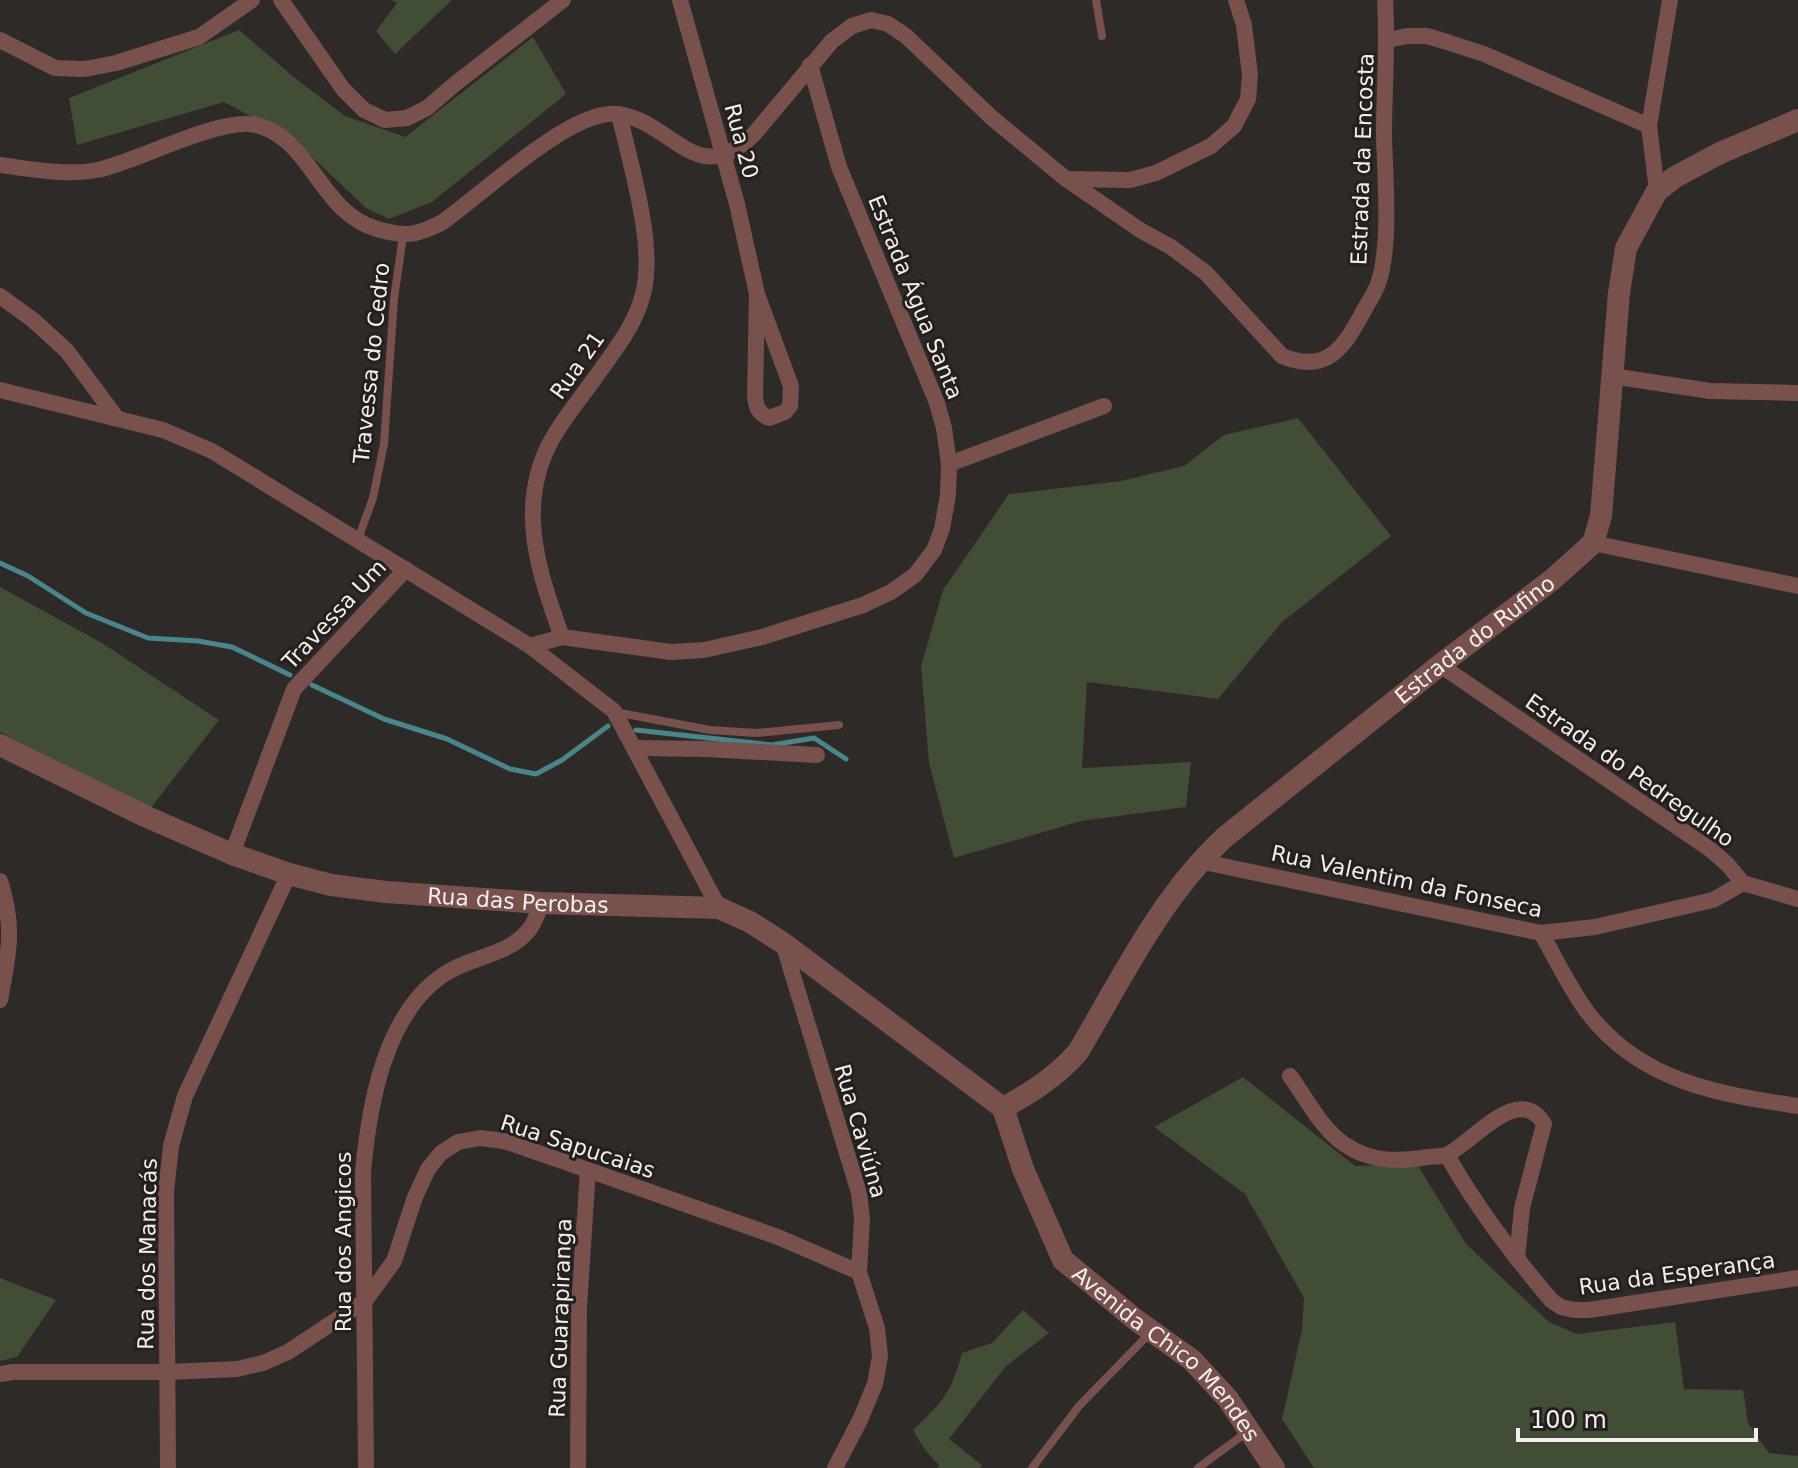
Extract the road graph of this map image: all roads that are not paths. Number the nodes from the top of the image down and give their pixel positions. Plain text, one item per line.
1 (252, 0) edge
2 (281, 0) edge
3 (563, 0) edge
4 (680, 0) edge
5 (1096, 0) edge
6 (1236, 0) edge
7 (1385, 0) edge
8 (1670, 0) edge
9 (1102, 36) dead end
10 (0, 40) edge
11 (1388, 40) junction
12 (810, 65) junction
13 (619, 114) junction
14 (1798, 120) edge
15 (1649, 126) junction
16 (724, 157) junction
17 (0, 165) edge
18 (1066, 179) junction
19 (1657, 191) junction
20 (403, 236) junction
21 (757, 294) junction
22 (0, 296) edge
23 (1612, 376) junction
24 (0, 390) edge
25 (1798, 393) edge
26 (1104, 406) dead end
27 (116, 417) junction
28 (949, 464) junction
29 (358, 539) junction
30 (1593, 543) junction
31 (406, 569) junction
32 (1798, 586) edge
33 (562, 637) junction
34 (530, 646) junction
35 (1440, 665) junction
36 (614, 711) junction
37 (839, 725) dead end
38 (0, 745) edge
39 (634, 748) junction
40 (817, 755) dead end
41 (232, 854) junction
42 (1199, 861) junction
43 (289, 874) junction
44 (0, 881) edge
45 (1743, 883) junction
46 (1798, 899) edge
47 (542, 903) junction
48 (719, 908) junction
49 (1541, 933) junction
50 (783, 943) junction
51 (0, 1000) edge
52 (1290, 1076) dead end
53 (1798, 1106) edge
54 (1003, 1108) junction
55 (1447, 1155) junction
56 (588, 1170) junction
57 (1517, 1259) junction
58 (859, 1272) junction
59 (1798, 1278) edge
60 (365, 1301) junction
61 (1151, 1331) junction
62 (167, 1372) junction
63 (0, 1374) edge
64 (1251, 1430) junction
65 (168, 1468) edge
66 (366, 1468) edge
67 (578, 1468) edge
68 (835, 1468) edge
69 (1032, 1468) edge
70 (1198, 1468) edge
71 (1274, 1468) edge

1 - 10 street
2 - 3 street
4 - 16 street, Rua 20
5 - 9 lane
6 - 18 street
7 - 11 street, Estrada da Encosta
8 - 15 street
11 - 15 street
11 - 18 street, Estrada da Encosta
12 - 16 street
12 - 18 street
12 - 28 street, Estrada Água Santa
13 - 16 street
13 - 20 street
13 - 33 street, Rua 21
14 - 19 street
15 - 19 street
16 - 21 street, Rua 20
17 - 20 street
19 - 23 street
20 - 29 lane, Travessa do Cedro
21 - 21 street, Rua 20
22 - 27 street
23 - 25 street
23 - 30 street
24 - 27 street
26 - 28 street
27 - 29 street
28 - 33 street, Estrada Água Santa
29 - 31 street
30 - 32 street
30 - 35 street, Estrada do Rufino
31 - 34 street
31 - 41 street, Travessa Um
33 - 34 street, Estrada Água Santa
34 - 36 street
35 - 42 street, Estrada do Rufino
35 - 45 street, Estrada do Pedregulho
36 - 37 lane
36 - 39 street
38 - 41 street, Rua das Perobas
39 - 40 street
39 - 48 street
41 - 43 street, Rua das Perobas
42 - 49 street, Rua Valentim da Fonseca
42 - 54 street, Estrada do Rufino
43 - 47 street, Rua das Perobas
43 - 62 street, Rua dos Manacás
44 - 51 street
45 - 46 street
45 - 49 street, Rua Valentim da Fonseca
47 - 48 street, Rua das Perobas
47 - 60 street, Rua dos Angicos
48 - 50 street, Rua das Perobas
49 - 53 street
50 - 54 street, Rua das Perobas
50 - 58 street, Rua Caviúna
52 - 55 street
54 - 61 street, Avenida Chico Mendes
55 - 57 street, Rua da Esperança
55 - 57 street
56 - 58 street, Rua Sapucaias
56 - 60 street, Rua Sapucaias
56 - 67 street, Rua Guarapiranga
57 - 59 street, Rua da Esperança
58 - 68 street, Rua Caviúna
60 - 62 street
60 - 66 street, Rua dos Angicos
61 - 64 street, Avenida Chico Mendes
61 - 69 lane
62 - 63 street
62 - 65 street, Rua dos Manacás
64 - 70 lane
64 - 71 street, Avenida Chico Mendes

